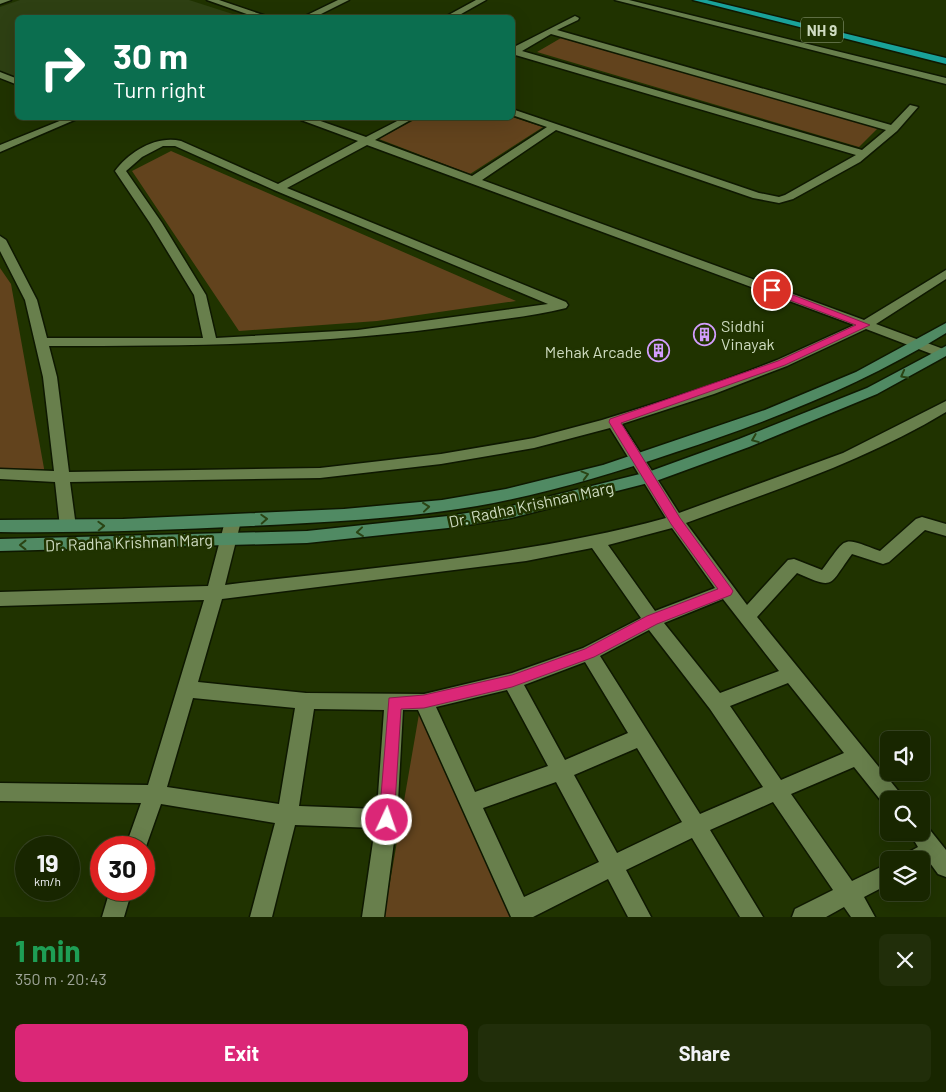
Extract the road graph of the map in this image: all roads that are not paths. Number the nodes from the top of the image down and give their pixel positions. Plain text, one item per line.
1 (7, 0) edge
2 (211, 0) edge
3 (345, 0) edge
4 (482, 0) edge
5 (619, 0) edge
6 (698, 0) edge
7 (729, 0) edge
8 (0, 2) edge
9 (258, 15) edge
10 (312, 15) edge
11 (453, 15) edge
12 (575, 18) dead end
13 (550, 32) junction
14 (515, 50) edge
15 (515, 51) edge
16 (946, 53) edge
17 (946, 61) edge
18 (0, 75) edge
19 (15, 81) edge
20 (946, 81) edge
21 (913, 107) dead end
22 (515, 113) edge
23 (69, 120) edge
24 (309, 120) edge
25 (405, 120) edge
26 (556, 126) junction
27 (893, 129) junction
28 (367, 141) junction
29 (0, 150) edge
30 (864, 154) junction
31 (474, 180) junction
32 (278, 188) junction
33 (0, 240) edge
34 (946, 274) edge
35 (865, 325) junction
36 (946, 327) edge
37 (41, 342) junction
38 (210, 342) junction
39 (919, 345) junction
40 (944, 352) edge
41 (946, 406) edge
42 (614, 422) junction
43 (638, 459) junction
44 (0, 474) edge
45 (63, 477) junction
46 (650, 477) junction
47 (233, 521) junction
48 (676, 521) junction
49 (0, 526) edge
50 (68, 527) junction
51 (946, 530) edge
52 (230, 540) junction
53 (596, 541) junction
54 (0, 545) edge
55 (726, 591) junction
56 (215, 593) junction
57 (0, 599) edge
58 (748, 616) junction
59 (652, 620) junction
60 (589, 653) junction
61 (793, 673) junction
62 (512, 681) junction
63 (186, 689) junction
64 (306, 702) junction
65 (424, 702) junction
66 (394, 703) junction
67 (717, 703) junction
68 (641, 737) junction
69 (858, 756) junction
70 (562, 772) junction
71 (778, 791) junction
72 (886, 791) edge
73 (0, 792) edge
74 (155, 794) junction
75 (470, 803) junction
76 (287, 815) junction
77 (387, 820) junction
78 (696, 826) junction
79 (139, 836) edge
80 (926, 841) edge
81 (933, 850) junction
82 (930, 852) edge
83 (613, 866) junction
84 (946, 867) edge
85 (880, 878) edge
86 (848, 894) junction
87 (118, 901) edge
88 (520, 914) edge
89 (113, 917) edge
90 (261, 917) edge
91 (373, 917) edge
92 (640, 917) edge
93 (752, 917) edge
94 (803, 917) edge
95 (864, 917) edge

1 - 8 street
2 - 9 street
3 - 10 street
4 - 11 street
5 - 20 street
6 - 17 highway, NH 9
7 - 16 highway, NH 9
12 - 13 street
13 - 14 street
13 - 27 street
15 - 30 street
18 - 19 street
21 - 27 street
22 - 26 street
23 - 29 street
24 - 28 street
25 - 28 street
26 - 30 street
26 - 31 street
27 - 30 street
28 - 31 street
28 - 32 street
31 - 35 street
32 - 38 street
32 - 38 street
33 - 37 street
34 - 35 street
35 - 39 street
35 - 42 street
36 - 39 street
37 - 38 street
37 - 45 street
39 - 40 street
39 - 43 street
40 -> 46 street, Dr. Radha Krishnan Marg
41 - 48 street
42 - 43 street
42 - 45 street
43 - 46 street
47 -> 43 street
44 - 45 street
45 - 50 street
46 - 48 street
46 -> 52 street, Dr. Radha Krishnan Marg
50 -> 47 street
47 - 52 street
48 - 53 street
48 - 55 street
49 - 50 street
51 - 58 street
52 -> 54 street, Dr. Radha Krishnan Marg
52 - 56 street
53 - 56 street
53 - 59 street
55 - 58 street
55 - 59 street
56 - 57 street
56 - 63 street
58 - 61 street
59 - 60 street
59 - 67 street
60 - 62 street
60 - 68 street
61 - 67 street
61 - 69 street
62 - 65 street
62 - 70 street
63 - 64 street
63 - 74 street
64 - 66 street
64 - 76 street
65 - 66 street
65 - 75 street
66 - 77 street
67 - 71 street
68 - 70 street
68 - 78 street
69 - 71 street
69 - 72 street
70 - 75 street
70 - 83 street
71 - 78 street
71 - 86 street
73 - 74 street
74 - 76 street
74 - 79 street
75 - 88 street
76 - 77 street
76 - 90 street
77 - 91 street
78 - 83 street
78 - 93 street
80 - 81 street
81 - 82 street
81 - 84 street
83 - 88 street
83 - 92 street
85 - 86 street
86 - 94 street
86 - 95 street
87 - 89 street

